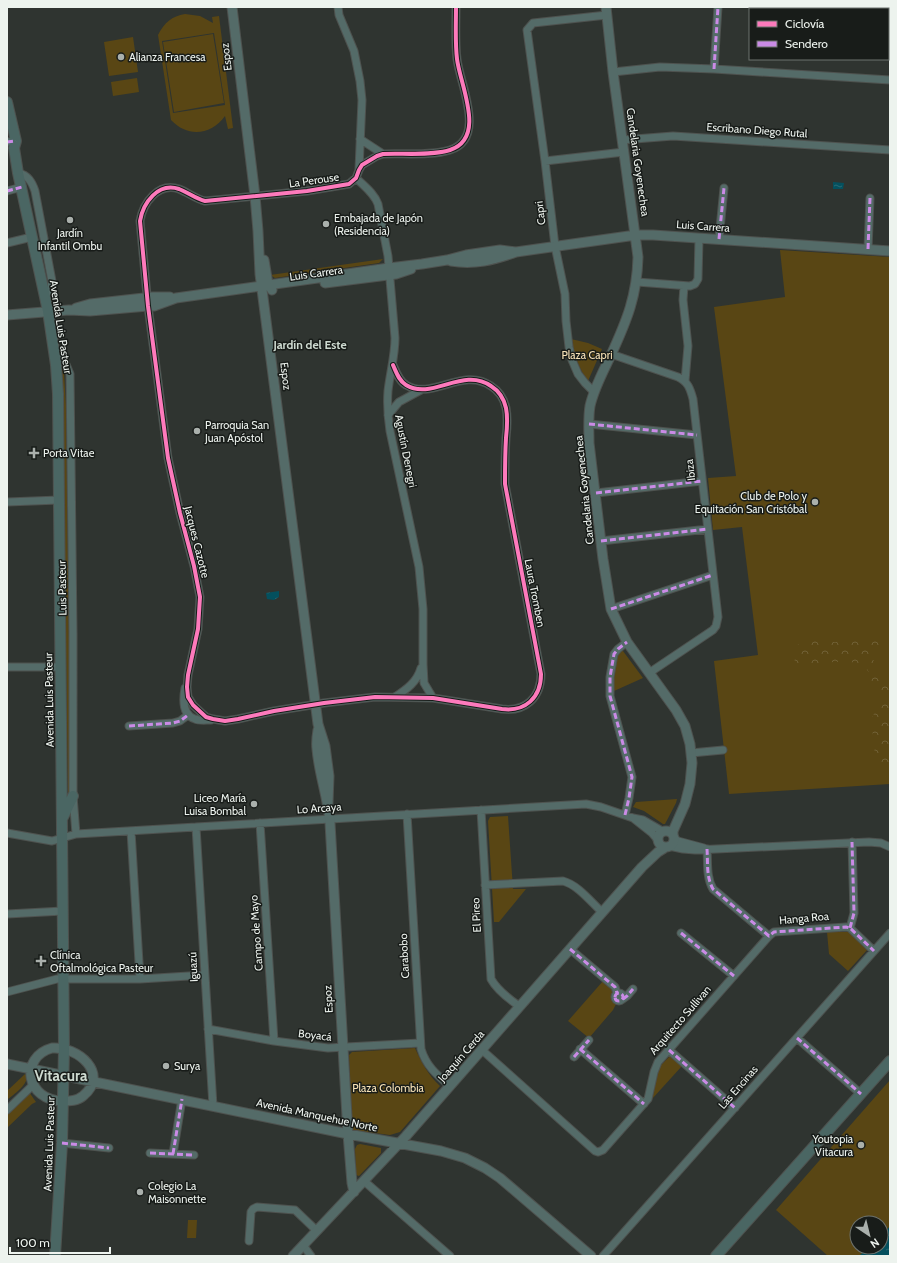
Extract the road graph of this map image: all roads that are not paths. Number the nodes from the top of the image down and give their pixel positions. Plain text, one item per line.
1 (232, 7) edge
2 (338, 7) edge
3 (456, 7) edge
4 (718, 7) edge
5 (854, 7) edge
6 (872, 8) edge
7 (606, 11) edge
8 (714, 69) junction
9 (613, 72) junction
10 (890, 80) edge
11 (7, 102) edge
12 (360, 139) junction
13 (622, 140) junction
14 (11, 141) edge
15 (890, 150) edge
16 (624, 152) junction
17 (383, 154) junction
18 (545, 162) junction
19 (358, 170) junction
20 (18, 173) junction
21 (356, 178) junction
22 (22, 187) junction
23 (724, 188) dead end
24 (7, 191) edge
25 (255, 196) junction
26 (870, 198) dead end
27 (636, 234) junction
28 (32, 237) junction
29 (699, 238) junction
30 (719, 239) junction
31 (7, 243) edge
32 (555, 246) junction
33 (868, 250) junction
34 (890, 251) edge
35 (390, 271) junction
36 (637, 282) junction
37 (684, 286) junction
38 (266, 288) junction
39 (45, 296) junction
40 (148, 302) junction
41 (48, 312) junction
42 (7, 315) edge
43 (54, 347) junction
44 (611, 354) junction
45 (393, 365) junction
46 (685, 381) junction
47 (423, 389) junction
48 (594, 392) junction
49 (388, 415) junction
50 (589, 424) junction
51 (697, 435) junction
52 (702, 481) junction
53 (596, 493) junction
54 (59, 500) junction
55 (7, 502) edge
56 (708, 528) junction
57 (601, 541) junction
58 (713, 575) junction
59 (611, 609) junction
60 (627, 642) junction
61 (422, 664) junction
62 (7, 666) edge
63 (61, 667) junction
64 (649, 673) junction
65 (188, 675) junction
66 (395, 697) junction
67 (433, 698) junction
68 (316, 704) junction
69 (188, 715) junction
70 (213, 720) junction
71 (128, 726) dead end
72 (723, 750) dead end
73 (691, 753) junction
74 (73, 796) junction
75 (481, 810) junction
76 (407, 814) junction
77 (625, 815) junction
78 (330, 818) junction
79 (62, 819) junction
80 (260, 823) junction
81 (196, 826) junction
82 (131, 831) junction
83 (7, 833) edge
84 (76, 834) junction
85 (62, 838) junction
86 (666, 839) junction
87 (852, 842) junction
88 (890, 847) edge
89 (707, 849) junction
90 (485, 885) junction
91 (63, 911) junction
92 (602, 912) junction
93 (7, 914) edge
94 (850, 928) junction
95 (681, 932) dead end
96 (890, 933) edge
97 (769, 936) junction
98 (570, 949) junction
99 (874, 951) junction
100 (205, 975) junction
101 (734, 976) junction
102 (63, 979) junction
103 (140, 979) junction
104 (633, 989) dead end
105 (7, 992) edge
106 (520, 1006) junction
107 (208, 1029) junction
108 (797, 1038) junction
109 (589, 1040) dead end
110 (274, 1041) junction
111 (420, 1043) junction
112 (343, 1048) junction
113 (64, 1049) junction
114 (580, 1049) junction
115 (482, 1050) junction
116 (669, 1050) junction
117 (574, 1057) dead end
118 (890, 1061) edge
119 (7, 1064) edge
120 (32, 1069) junction
121 (63, 1075) junction
122 (92, 1081) junction
123 (33, 1085) junction
124 (450, 1086) junction
125 (861, 1094) junction
126 (182, 1099) junction
127 (63, 1101) junction
128 (644, 1104) junction
129 (212, 1106) junction
130 (735, 1108) junction
131 (7, 1110) edge
132 (348, 1134) junction
133 (62, 1143) junction
134 (399, 1143) junction
135 (109, 1148) dead end
136 (150, 1153) dead end
137 (173, 1154) junction
138 (194, 1155) dead end
139 (364, 1181) junction
140 (354, 1192) junction
141 (317, 1231) junction
142 (249, 1241) dead end
143 (303, 1245) junction
144 (55, 1256) edge
145 (293, 1256) edge
146 (311, 1256) edge
147 (450, 1256) edge
148 (591, 1256) edge
149 (603, 1256) edge
150 (716, 1256) edge

1 - 25 street, Espoz
2 - 12 street
3 - 17 street
4 - 8 street
5 - 6 street
7 - 9 street, Candelaria Goyenechea
7 - 18 street, Capri
8 - 9 street
8 - 10 street
9 - 13 street, Candelaria Goyenechea
11 - 14 main road, Avenida Luis Pasteur
12 - 17 street
12 - 19 street
13 - 15 street, Escribano Diego Rutal
13 - 16 street, Candelaria Goyenechea
14 - 20 main road, Avenida Luis Pasteur
16 - 18 street
16 - 27 street, Candelaria Goyenechea
17 - 19 street
18 - 32 street, Capri
19 - 21 street
20 - 22 main road, Avenida Luis Pasteur
20 - 39 street
21 - 25 street, La Perouse
21 - 35 street, Agustín Denegri
22 - 24 street
22 - 28 main road, Avenida Luis Pasteur
23 - 30 street
25 - 38 street, Espoz
25 - 40 street, La Perouse
26 - 33 street
27 - 29 street, Luis Carrera
27 - 32 street, Luis Carrera
27 - 36 street, Candelaria Goyenechea
28 - 31 street
28 - 39 main road, Avenida Luis Pasteur
29 - 30 street, Luis Carrera
29 - 37 street
30 - 33 street, Luis Carrera
32 - 35 street, Luis Carrera
32 - 48 street, Capri
33 - 34 street, Luis Carrera
35 - 38 street, Luis Carrera
35 - 45 street, Agustín Denegri
36 - 37 street
36 - 44 street, Candelaria Goyenechea
37 - 46 street
38 - 40 street, Luis Carrera
38 - 68 street, Espoz
39 - 41 main road, Avenida Luis Pasteur
40 - 41 street, Luis Carrera
40 - 65 street, Jacques Cazotte
41 - 42 street, Luis Carrera
41 - 43 main road, Avenida Luis Pasteur
43 - 54 main road, Avenida Luis Pasteur
43 - 74 street, Luis Pasteur
44 - 46 street
44 - 48 street, Candelaria Goyenechea
45 - 47 street, Laura Tromben
45 - 49 street, Agustín Denegri
46 - 51 street, Ibiza
47 - 49 street, Laura Tromben
47 - 67 street, Laura Tromben
48 - 50 street, Candelaria Goyenechea
49 - 61 street, Agustín Denegri
50 - 51 street
50 - 53 street, Candelaria Goyenechea
51 - 52 street, Ibiza
52 - 53 street
52 - 56 street, Ibiza
53 - 57 street, Candelaria Goyenechea
54 - 55 street
54 - 63 main road, Avenida Luis Pasteur
56 - 57 street
56 - 58 street, Ibiza
57 - 59 street, Candelaria Goyenechea
58 - 59 street
58 - 64 street, Ibiza
59 - 60 street, Candelaria Goyenechea
60 - 64 street, Candelaria Goyenechea
60 - 77 street
61 - 66 street, Agustín Denegri
61 - 67 street, Agustín Denegri
62 - 63 street
63 - 79 main road, Avenida Luis Pasteur
64 - 73 street, Candelaria Goyenechea
65 - 69 street, Jacques Cazotte
65 - 70 street, Jacques Cazotte
66 - 67 street, Laura Tromben
66 - 68 street, Laura Tromben
68 - 70 street
68 - 78 street, Espoz
69 - 70 street
69 - 71 street
72 - 73 street
73 - 86 street, Candelaria Goyenechea
74 - 79 main road
74 - 84 street, Luis Pasteur
75 - 76 street, Lo Arcaya
75 - 77 street, Lo Arcaya
75 - 90 street, El Pireo
76 - 78 street, Lo Arcaya
76 - 111 street, Carabobo
77 - 86 street, Lo Arcaya
78 - 80 street, Lo Arcaya
78 - 112 street, Espoz
79 - 85 main road, Avenida Luis Pasteur
80 - 81 street, Lo Arcaya
80 - 110 street, Campo de Mayo
81 - 82 street, Lo Arcaya
81 - 100 street, Iguazú
82 - 84 street, Lo Arcaya
82 - 103 street
83 - 85 street, Lo Arcaya
84 - 85 street, Lo Arcaya
85 - 91 main road, Avenida Luis Pasteur
86 - 89 street, Lo Arcaya
86 - 92 street, Joaquín Cerda
87 - 88 street, Lo Arcaya
87 - 89 street, Lo Arcaya
87 - 94 street
89 - 97 street, Hanga Roa
90 - 92 street
90 - 106 street, El Pireo
91 - 93 street
91 - 102 main road, Avenida Luis Pasteur
92 - 98 street, Joaquín Cerda
94 - 97 street, Hanga Roa
94 - 99 street
95 - 101 street
96 - 99 street, Las Encinas
97 - 101 street, Arquitecto Sullivan
98 - 104 street
98 - 106 street, Joaquín Cerda
99 - 108 street, Las Encinas
100 - 103 street
100 - 107 street, Iguazú
101 - 116 street, Arquitecto Sullivan
102 - 103 street
102 - 105 street
102 - 113 main road, Avenida Luis Pasteur
106 - 115 street, Joaquín Cerda
107 - 110 street, Boyacá
107 - 129 street, Iguazú
108 - 125 street
108 - 130 street, Las Encinas
109 - 114 street
110 - 112 street, Boyacá
111 - 112 street, Boyacá
111 - 124 street, Carabobo
112 - 132 street, Espoz
113 - 120 street
113 - 121 main road, Avenida Luis Pasteur
113 - 122 street
114 - 117 street
114 - 128 street
115 - 124 street, Joaquín Cerda
115 - 128 street, Arquitecto Sullivan
116 - 128 street, Arquitecto Sullivan
116 - 130 street
118 - 125 main road
119 - 120 street, Avenida Manquehue Norte
120 - 121 street, Avenida Manquehue Norte
120 - 123 street
121 - 122 street, Avenida Manquehue Norte
121 - 127 main road, Avenida Luis Pasteur
122 - 126 street, Avenida Manquehue Norte
122 - 127 street
123 - 127 street
123 - 131 street
124 - 134 street, Joaquín Cerda
125 - 150 main road
126 - 129 street, Avenida Manquehue Norte
126 - 137 street
127 - 133 main road, Avenida Luis Pasteur
129 - 132 street, Avenida Manquehue Norte
130 - 149 street, Las Encinas
132 - 134 street, Avenida Manquehue Norte
132 - 140 street, Espoz
133 - 135 street
133 - 144 main road, Avenida Luis Pasteur
134 - 139 street, Joaquín Cerda
134 - 148 street, Avenida Manquehue Norte
136 - 137 street
137 - 138 street
139 - 140 street, Joaquín Cerda
139 - 147 street
140 - 141 street, Joaquín Cerda
141 - 142 street
141 - 143 street, Joaquín Cerda
143 - 145 street, Joaquín Cerda
143 - 146 street

